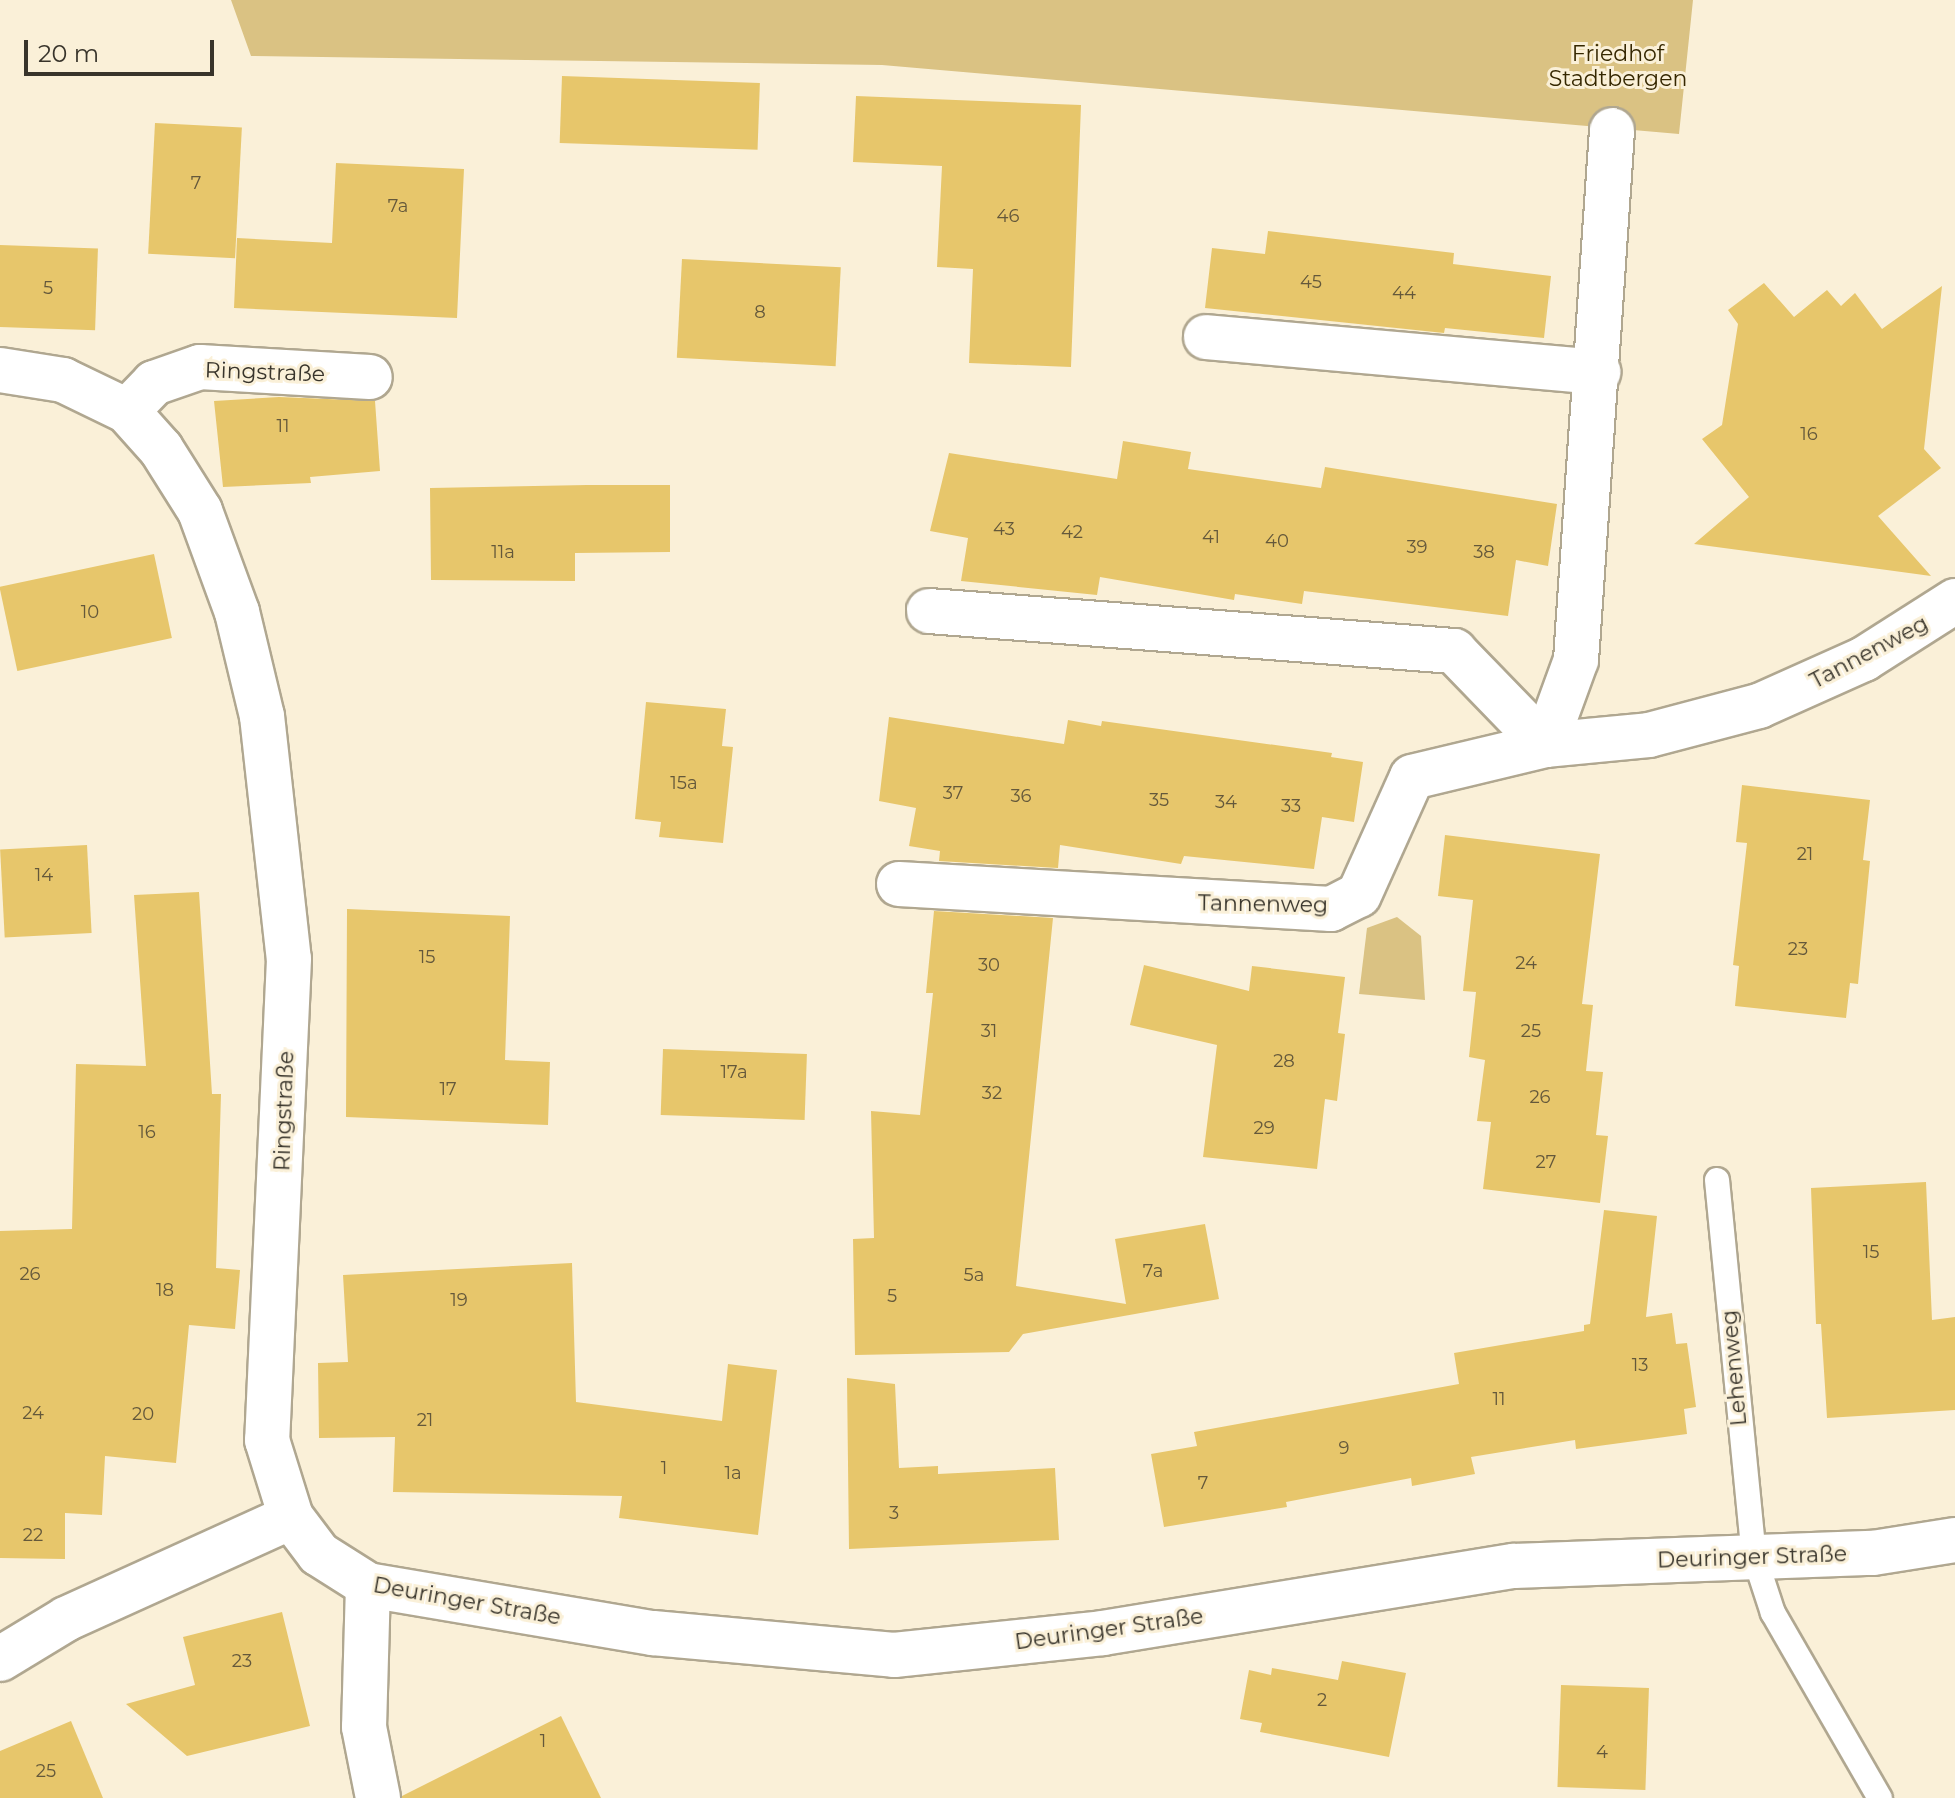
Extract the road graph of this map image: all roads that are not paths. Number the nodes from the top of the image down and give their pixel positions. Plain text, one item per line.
1 (1612, 130) dead end
2 (1206, 337) dead end
3 (0, 370) edge
4 (1598, 372) junction
5 (370, 377) dead end
6 (127, 411) junction
7 (1955, 601) edge
8 (929, 611) dead end
9 (1545, 745) junction
10 (899, 884) dead end
11 (1717, 1180) dead end
12 (291, 1517) junction
13 (1955, 1540) edge
14 (1754, 1555) junction
15 (368, 1585) junction
16 (0, 1659) edge
17 (378, 1798) edge
18 (1880, 1798) edge

1 - 4 street
2 - 4 street
3 - 6 street, Ringstraße
4 - 9 street
5 - 6 street, Ringstraße
6 - 12 street, Ringstraße
7 - 9 street, Tannenweg
8 - 9 street
9 - 10 street, Tannenweg
11 - 14 lane, Lehenweg
12 - 15 street, Deuringer Straße
12 - 16 street
13 - 14 street, Deuringer Straße
14 - 15 street, Deuringer Straße
14 - 18 lane, Lehenweg
15 - 17 street

